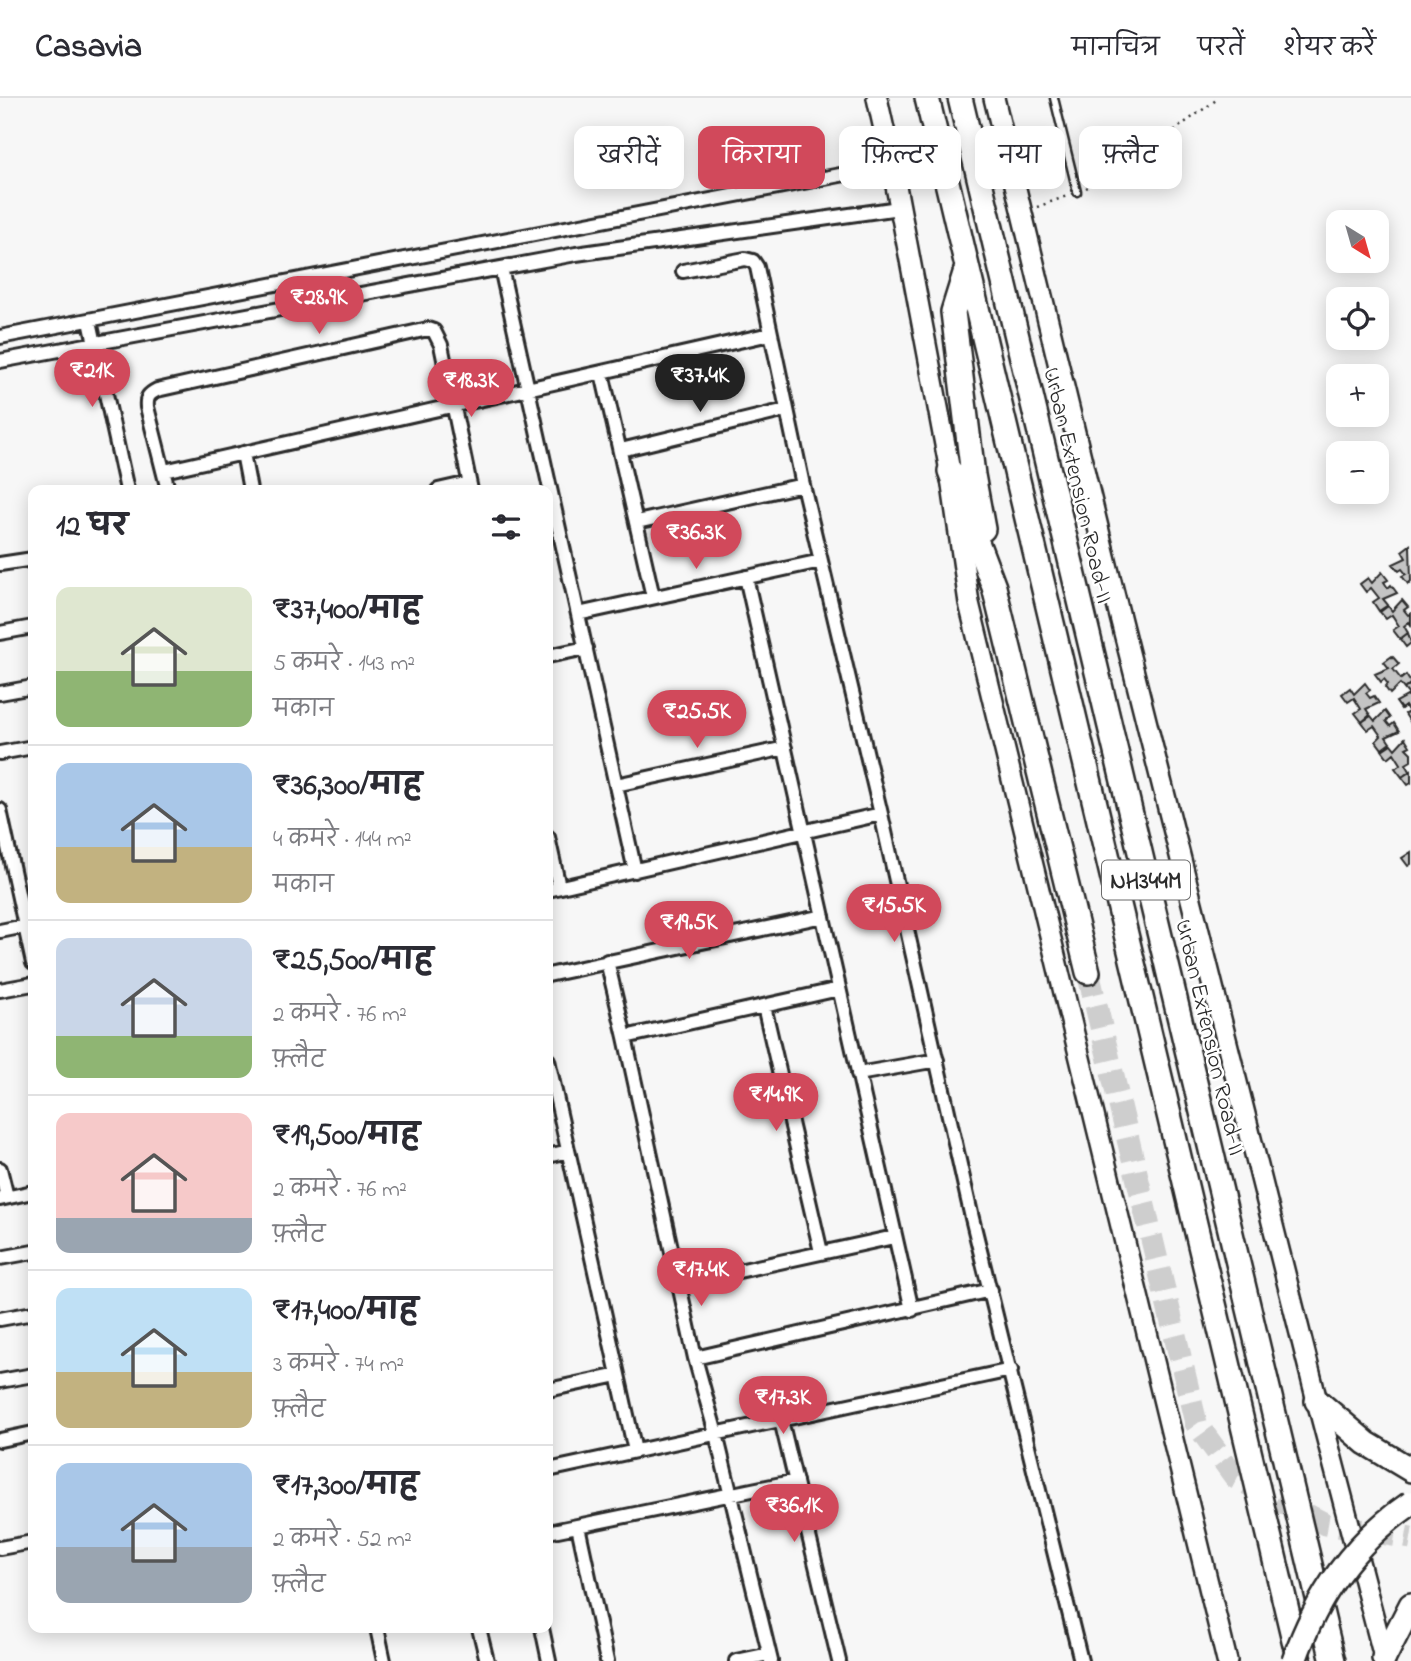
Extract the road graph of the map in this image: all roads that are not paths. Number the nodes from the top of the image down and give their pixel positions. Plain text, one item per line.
1 (877, 98) edge
2 (926, 98) edge
3 (960, 98) edge
4 (994, 98) edge
5 (1054, 98) edge
6 (883, 126) edge
7 (839, 175) edge
8 (896, 189) edge
9 (1077, 192) road end
10 (899, 208) junction
11 (967, 267) junction
12 (501, 268) junction
13 (683, 271) dead end
14 (90, 321) junction
15 (770, 334) junction
16 (0, 337) edge
17 (95, 345) junction
18 (0, 361) edge
19 (602, 373) junction
20 (529, 390) junction
21 (453, 407) junction
22 (786, 410) junction
23 (621, 450) junction
24 (243, 453) junction
25 (164, 471) junction
26 (950, 471) junction
27 (126, 485) edge
28 (167, 485) edge
29 (249, 485) edge
30 (470, 485) edge
31 (550, 485) edge
32 (803, 485) junction
33 (553, 500) edge
34 (637, 522) junction
35 (28, 560) edge
36 (821, 561) junction
37 (0, 564) edge
38 (746, 577) junction
39 (994, 587) junction
40 (653, 597) junction
41 (578, 614) junction
42 (28, 628) edge
43 (0, 633) edge
44 (586, 648) junction
45 (553, 655) edge
46 (28, 688) edge
47 (0, 692) edge
48 (28, 748) edge
49 (785, 748) junction
50 (0, 753) edge
51 (616, 785) junction
52 (0, 812) edge
53 (881, 814) junction
54 (804, 832) junction
55 (635, 871) junction
56 (7, 872) edge
57 (553, 889) edge
58 (822, 916) junction
59 (25, 926) junction
60 (0, 931) edge
61 (28, 940) edge
62 (607, 961) junction
63 (1087, 972) tunnel mouth
64 (553, 974) edge
65 (28, 985) edge
66 (839, 989) junction
67 (0, 990) edge
68 (764, 1006) junction
69 (625, 1037) junction
70 (937, 1060) junction
71 (858, 1074) junction
72 (553, 1083) edge
73 (568, 1151) junction
74 (553, 1155) edge
75 (0, 1169) edge
76 (28, 1193) edge
77 (3, 1198) edge
78 (894, 1237) junction
79 (821, 1252) junction
80 (28, 1253) edge
81 (0, 1258) edge
82 (679, 1284) junction
83 (990, 1290) junction
84 (912, 1310) junction
85 (28, 1314) edge
86 (0, 1319) edge
87 (695, 1359) junction
88 (1011, 1370) junction
89 (618, 1375) junction
90 (28, 1376) edge
91 (0, 1381) edge
92 (553, 1389) edge
93 (1317, 1401) junction
94 (781, 1420) junction
95 (28, 1434) edge
96 (716, 1434) junction
97 (0, 1440) edge
98 (635, 1451) junction
99 (553, 1469) edge
100 (1411, 1469) edge
101 (796, 1481) junction
102 (730, 1493) junction
103 (1411, 1503) edge
104 (578, 1526) junction
105 (553, 1531) edge
106 (28, 1543) edge
107 (0, 1548) edge
108 (1411, 1605) edge
109 (378, 1633) edge
110 (480, 1633) edge
111 (543, 1633) edge
112 (770, 1657) edge
113 (1384, 1659) edge
114 (384, 1661) edge
115 (487, 1661) edge
116 (550, 1661) edge
117 (607, 1661) edge
118 (736, 1661) edge
119 (839, 1661) edge
120 (1081, 1661) edge
121 (1227, 1661) edge
122 (1297, 1661) edge
123 (1333, 1661) edge

1 - 6 main road
2 - 11 highway, NH344M
3 - 123 highway, Urban Extension Road-II / NH344M
4 - 93 main road
5 - 9 lane
7 - 14 street
8 - 10 main road
10 - 12 street
10 - 26 main road
11 - 39 highway
11 - 122 highway, NH344M
12 - 17 street
12 - 20 street
13 - 15 street
14 - 16 street
14 - 17 street
15 - 19 street
15 - 22 street
17 - 18 street
17 - 27 street
19 - 20 street
19 - 23 street
20 - 21 street
20 - 31 street
21 - 24 street
21 - 25 street
21 - 30 street
22 - 23 street
22 - 32 street
23 - 34 street
24 - 25 street
24 - 29 street
25 - 28 street
26 - 39 highway
26 - 121 main road
32 - 34 street
32 - 36 street
33 - 41 street
34 - 40 street
35 - 37 street
36 - 38 street
36 - 53 street
38 - 40 street
38 - 49 street
39 - 63 highway
40 - 41 street
41 - 44 street
42 - 43 street
44 - 45 street
44 - 51 street
46 - 47 street
48 - 50 street
49 - 51 street
49 - 54 street
51 - 55 street
52 - 56 street
53 - 54 street
53 - 70 street
54 - 55 street
54 - 58 street
55 - 57 street
56 - 59 street
58 - 62 street
58 - 66 street
59 - 60 street
59 - 61 street
62 - 64 street
62 - 69 street
65 - 67 street
66 - 68 street
66 - 71 street
68 - 69 street
68 - 79 street
69 - 82 street
70 - 71 street
70 - 83 street
71 - 78 street
72 - 73 street
73 - 74 street
73 - 89 street
75 - 77 street
76 - 77 street
78 - 79 street
78 - 84 street
79 - 82 street
80 - 81 street
82 - 87 street
83 - 84 street
83 - 88 street
84 - 87 street
85 - 86 street
87 - 96 street
88 - 94 street
88 - 120 street
89 - 92 street
89 - 98 street
90 - 91 street
93 - 100 highway
93 - 113 main road
94 - 96 street
94 - 101 street
95 - 97 street
96 - 98 street
96 - 102 street
98 - 99 street
101 - 102 street
101 - 119 street
102 - 104 street
102 - 112 street
103 - 122 highway, bridge
104 - 105 street
104 - 117 street
106 - 107 street
108 - 113 highway
109 - 114 street
110 - 115 street
111 - 116 street
112 - 118 street

